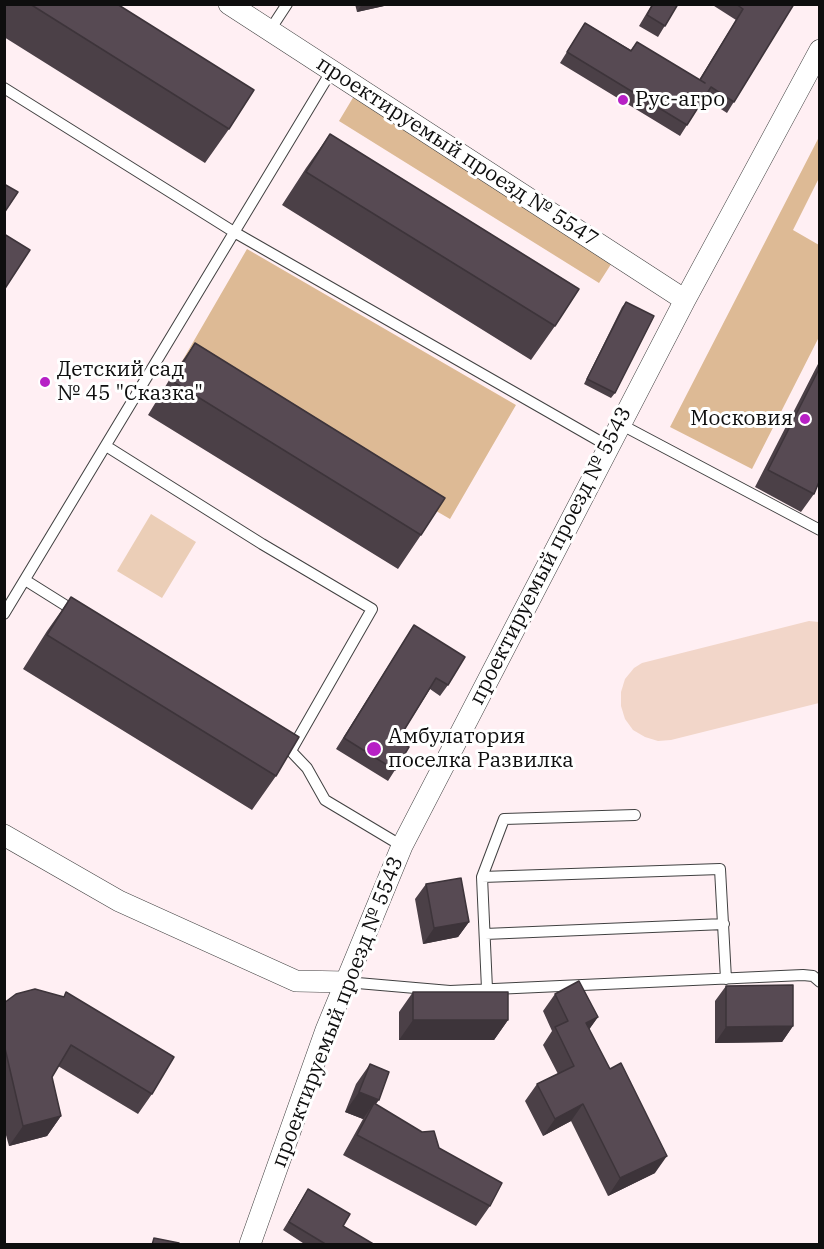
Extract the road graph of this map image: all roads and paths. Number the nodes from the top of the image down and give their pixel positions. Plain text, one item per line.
1 (229, 4) edge
2 (287, 4) edge
3 (270, 30) junction
4 (819, 50) edge
5 (332, 70) junction
6 (4, 88) edge
7 (234, 232) junction
8 (685, 300) junction
9 (620, 424) junction
10 (106, 446) junction
11 (608, 446) junction
12 (819, 530) edge
13 (25, 580) junction
14 (4, 614) edge
15 (83, 616) edge
16 (635, 814) dead end
17 (4, 835) edge
18 (402, 846) junction
19 (483, 877) junction
20 (724, 924) junction
21 (485, 934) junction
22 (726, 979) junction
23 (819, 981) edge
24 (346, 982) junction
25 (488, 989) junction
26 (250, 1245) edge

1 - 3 street, проектируемый проезд № 5547
2 - 3 lane
3 - 5 street, проектируемый проезд № 5547
4 - 8 street, проектируемый проезд № 5543
5 - 7 lane
5 - 8 street, проектируемый проезд № 5547
6 - 7 lane
7 - 10 lane
7 - 11 lane
8 - 9 street, проектируемый проезд № 5543
9 - 11 street, проектируемый проезд № 5543
9 - 12 lane
10 - 13 lane
10 - 18 lane
11 - 18 street, проектируемый проезд № 5543
13 - 14 lane
13 - 15 lane
16 - 19 lane
17 - 24 street
18 - 24 street, проектируемый проезд № 5543
19 - 20 lane
19 - 21 lane
20 - 21 lane
20 - 22 lane
21 - 25 lane
22 - 23 lane
22 - 25 lane
24 - 25 lane
24 - 26 street, проектируемый проезд № 5543

